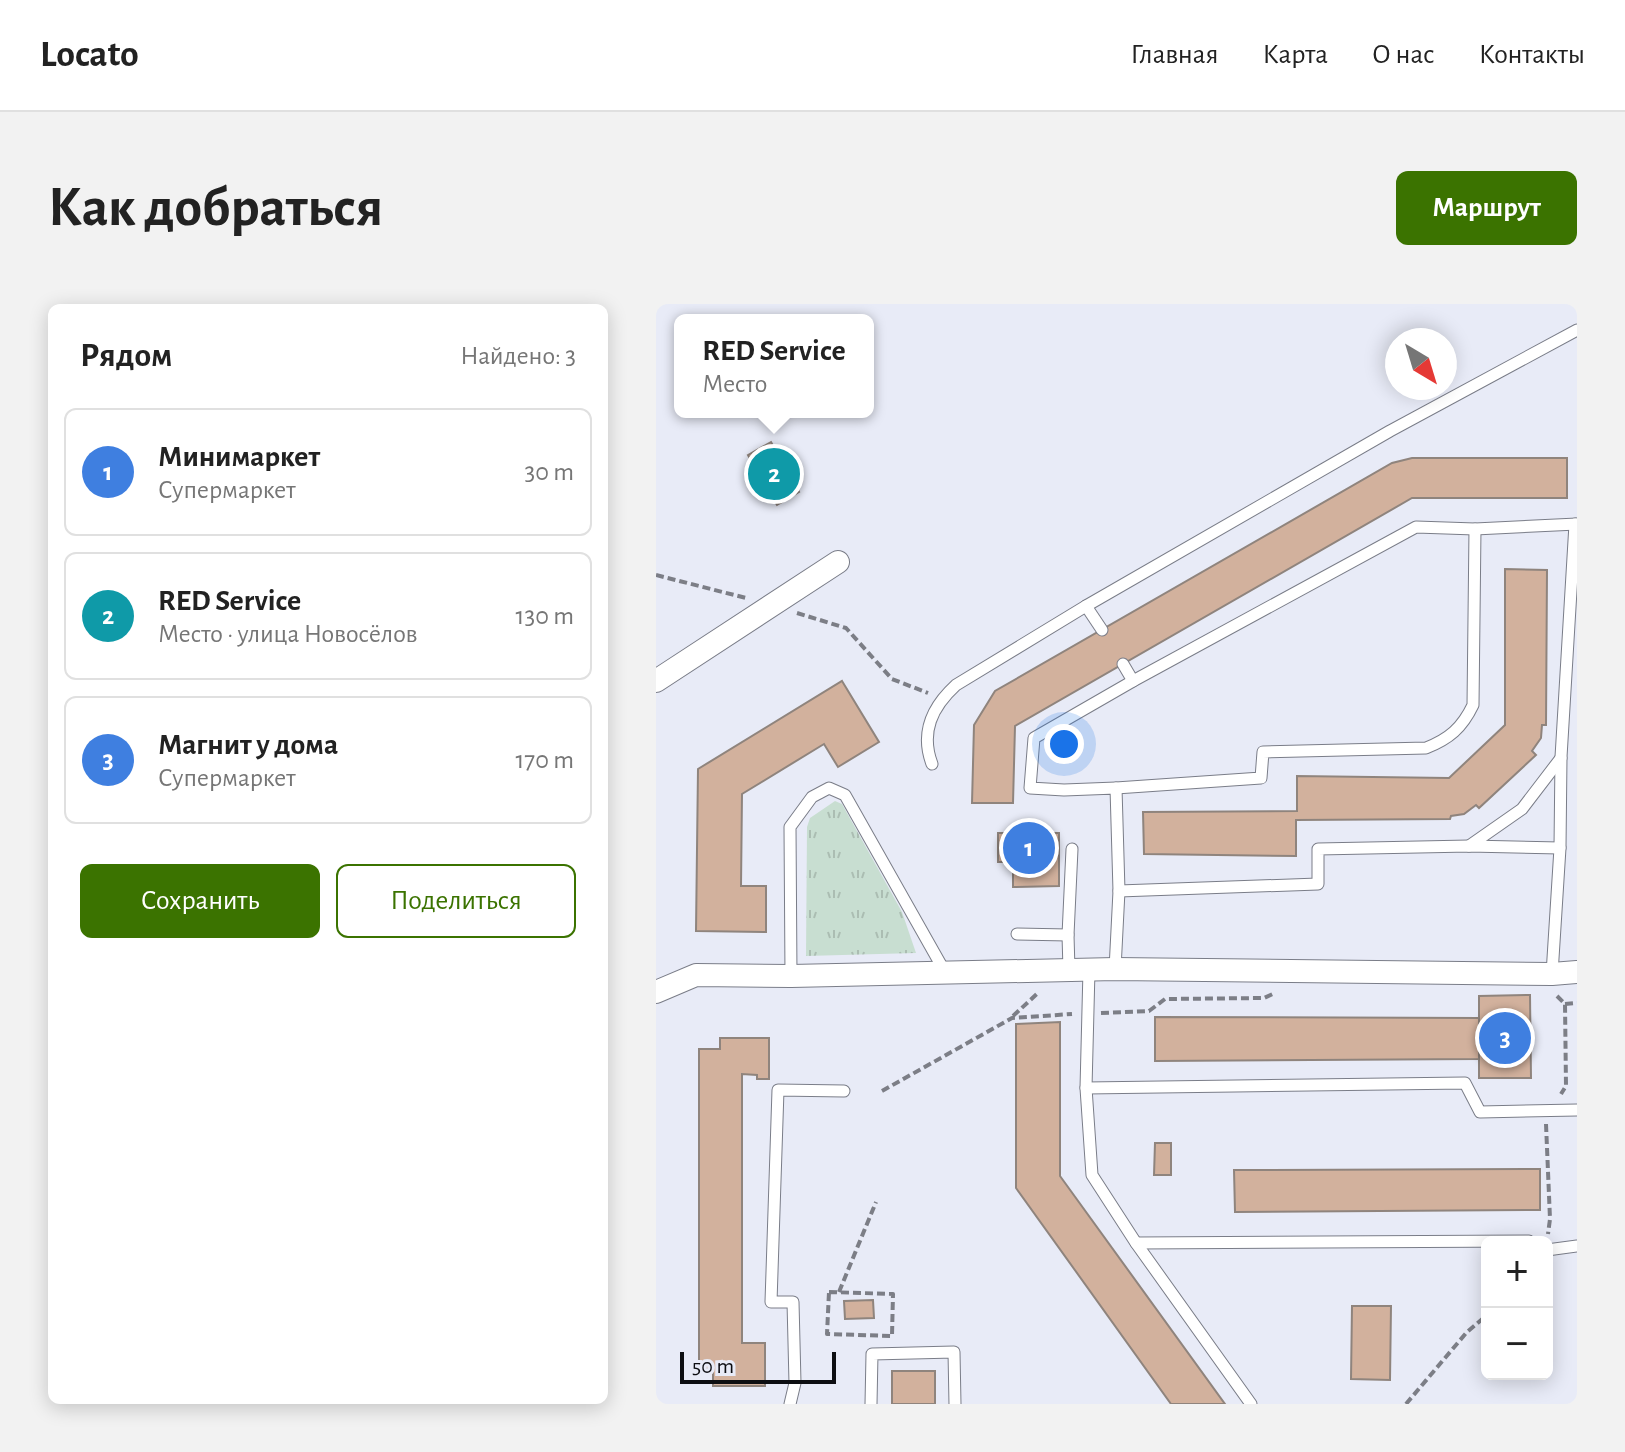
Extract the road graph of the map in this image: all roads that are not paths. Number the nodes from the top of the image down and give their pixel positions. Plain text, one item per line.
1 (1577, 330) edge
2 (1576, 524) edge
3 (1475, 529) junction
4 (838, 562) dead end
5 (1086, 606) junction
6 (1102, 630) dead end
7 (1123, 664) dead end
8 (656, 681) edge
9 (1133, 681) junction
10 (1561, 757) junction
11 (932, 764) dead end
12 (1116, 788) junction
13 (1469, 846) junction
14 (1560, 848) junction
15 (1072, 849) dead end
16 (1119, 891) junction
17 (1017, 934) dead end
18 (1068, 935) junction
19 (1115, 969) junction
20 (1079, 970) junction
21 (1577, 972) edge
22 (945, 973) junction
23 (791, 976) junction
24 (1550, 981) junction
25 (656, 992) edge
26 (1086, 1088) junction
27 (844, 1091) dead end
28 (1577, 1110) edge
29 (1481, 1241) edge
30 (1136, 1243) junction
31 (1577, 1246) edge
32 (1553, 1249) edge
33 (790, 1404) edge
34 (871, 1404) edge
35 (955, 1404) edge
36 (1251, 1404) edge

1 - 5 lane
2 - 3 lane
2 - 10 lane
3 - 9 lane
3 - 12 lane
4 - 8 street
5 - 6 lane
5 - 11 lane
7 - 9 lane
9 - 12 lane
10 - 13 lane
10 - 14 lane
12 - 16 lane
13 - 14 lane
13 - 16 lane
14 - 24 lane
15 - 18 lane
16 - 19 lane
17 - 18 lane
18 - 20 lane
19 - 20 street
19 - 24 street
20 - 22 street
20 - 26 lane
21 - 24 street
22 - 23 street
22 - 23 lane
23 - 25 street
26 - 28 lane
26 - 30 lane
27 - 33 lane
29 - 30 lane
30 - 36 lane
31 - 32 lane
34 - 35 lane

